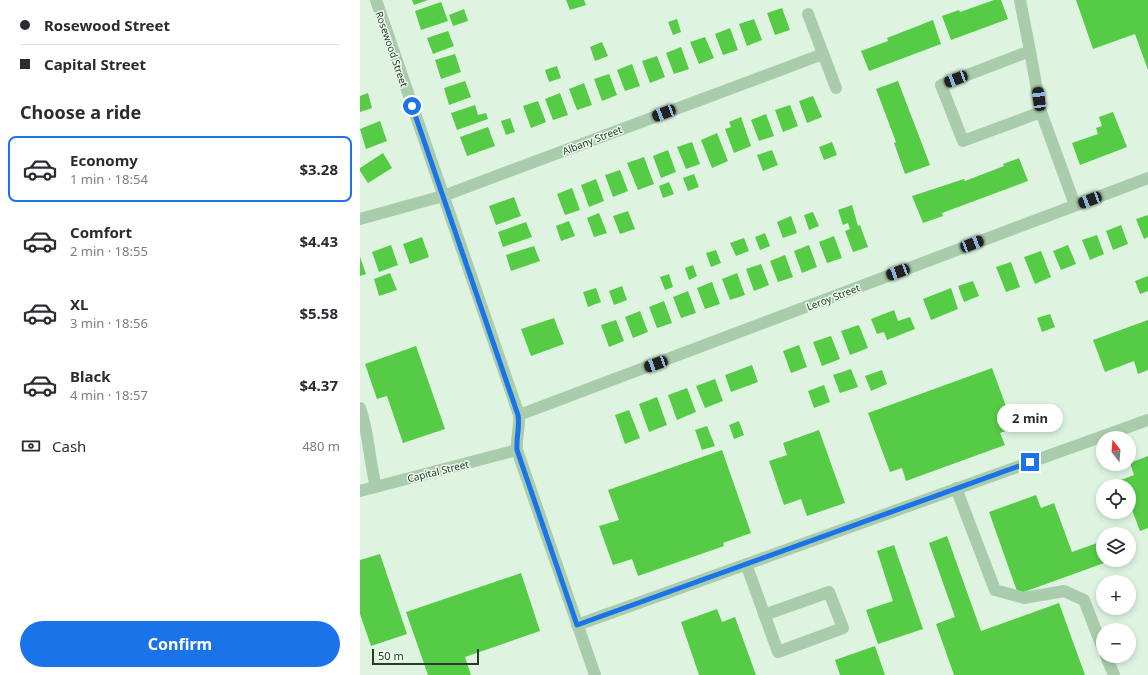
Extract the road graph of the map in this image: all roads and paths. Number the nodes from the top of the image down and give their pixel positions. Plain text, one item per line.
1 (376, 0) edge
2 (1020, 0) edge
3 (808, 14) dead end
4 (1030, 51) junction
5 (823, 54) junction
6 (836, 88) dead end
7 (1041, 112) junction
8 (1148, 178) edge
9 (443, 196) junction
10 (1075, 205) junction
11 (360, 219) edge
12 (360, 408) edge
13 (518, 415) junction
14 (1148, 420) edge
15 (517, 450) junction
16 (376, 487) junction
17 (956, 488) junction
18 (360, 491) edge
19 (746, 564) junction
20 (764, 615) junction
21 (577, 625) junction
22 (1096, 631) edge
23 (1109, 663) edge
24 (595, 675) edge
25 (1114, 675) edge

1 - 9 street, Rosewood Street
2 - 4 street
3 - 5 street
4 - 7 street
4 - 7 street
5 - 6 street
5 - 9 street, Albany Street
7 - 10 street
8 - 10 street, Leroy Street
9 - 11 street, Albany Street
9 - 13 street, Rosewood Street
10 - 13 street, Leroy Street
12 - 16 street
13 - 15 street, Rosewood Street
14 - 17 street
15 - 16 street, Capital Street
15 - 21 street
16 - 18 street, Capital Street
17 - 19 street
17 - 22 street
19 - 20 street
19 - 21 street
20 - 20 street
21 - 24 street
23 - 25 street

